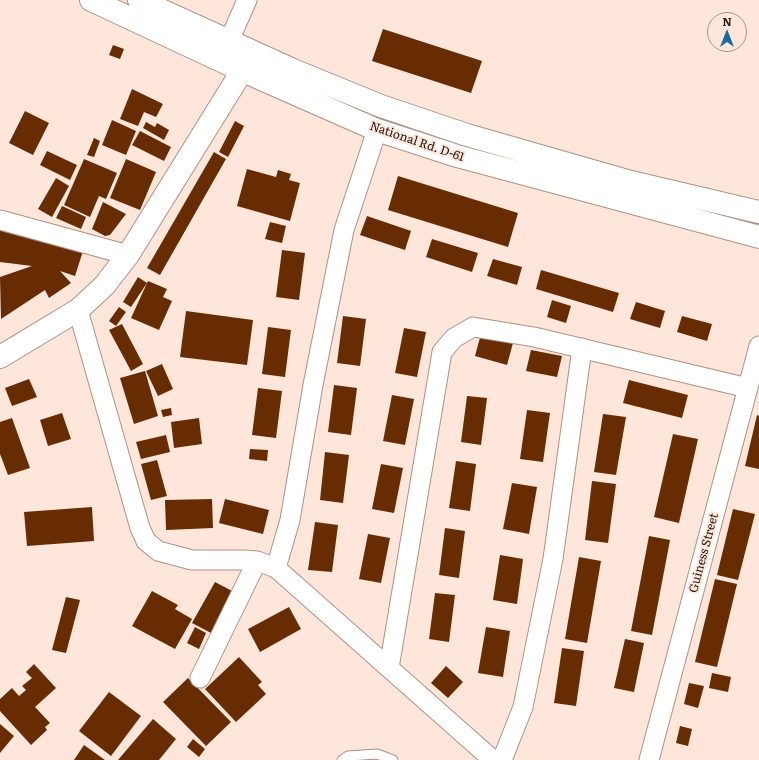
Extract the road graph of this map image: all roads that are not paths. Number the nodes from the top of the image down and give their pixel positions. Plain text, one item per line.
1 (91, 0) edge
2 (139, 0) edge
3 (246, 0) edge
4 (229, 40) junction
5 (254, 52) junction
6 (243, 71) junction
7 (377, 130) junction
8 (759, 212) edge
9 (0, 220) edge
10 (759, 237) edge
11 (128, 255) junction
12 (78, 310) junction
13 (759, 346) edge
14 (582, 348) junction
15 (0, 357) edge
16 (748, 388) junction
17 (257, 561) junction
18 (276, 568) junction
19 (389, 668) junction
20 (200, 678) dead end
21 (342, 760) edge
22 (393, 760) edge
23 (493, 760) edge
24 (502, 760) edge
25 (649, 760) edge

1 - 6 main road, National Rd. D-61
2 - 4 main road, National Rd. D-61
3 - 4 street
4 - 5 main road, National Rd. D-61
5 - 6 main road
5 - 8 main road, National Rd. D-61
6 - 7 main road, National Rd. D-61
6 - 11 main road
7 - 10 main road, National Rd. D-61
7 - 18 street
9 - 11 street
11 - 12 main road
12 - 15 main road
12 - 17 street
13 - 16 street, Guiness Street
14 - 16 street
14 - 19 street
14 - 24 street
16 - 25 street, Guiness Street
17 - 18 street
17 - 20 street
18 - 19 street
19 - 23 street
21 - 22 lane

